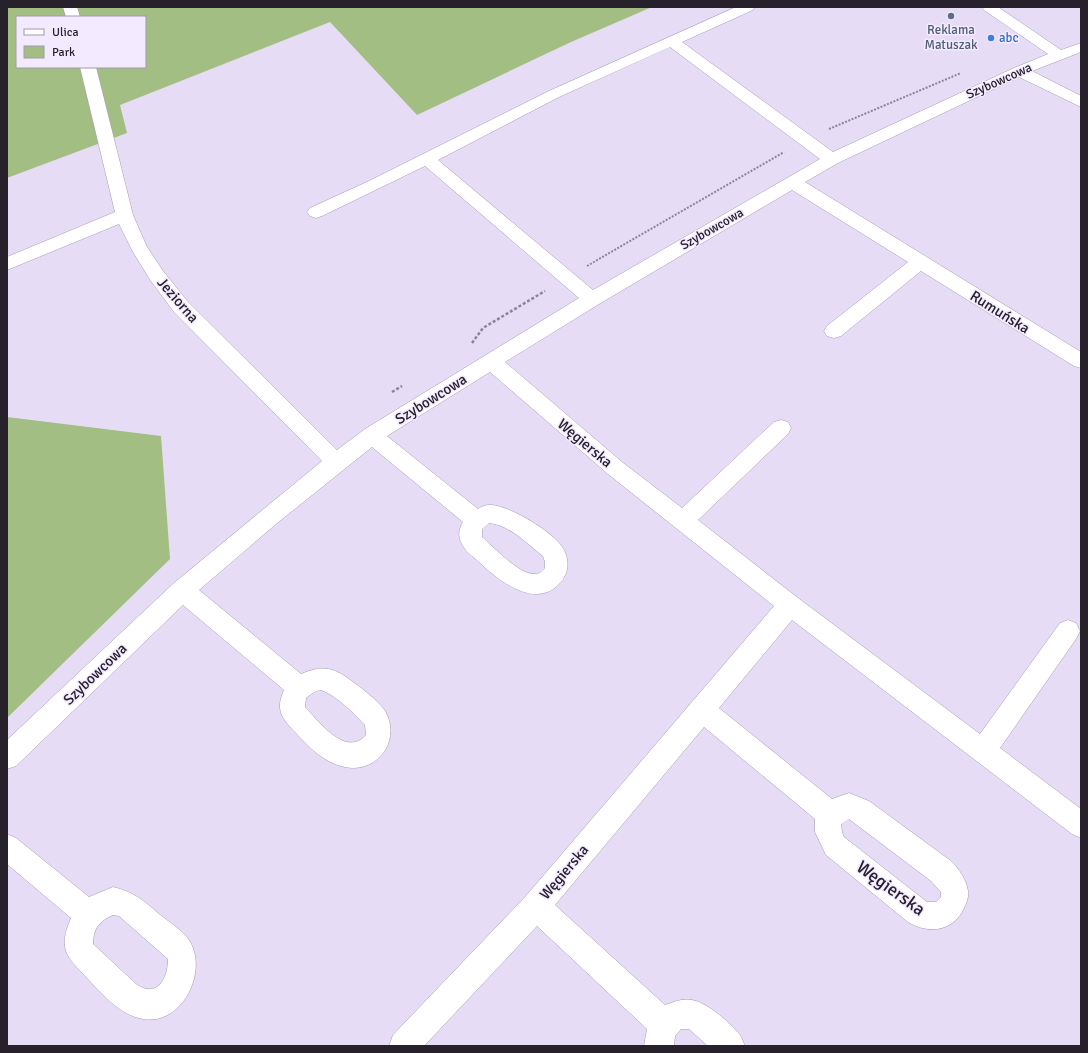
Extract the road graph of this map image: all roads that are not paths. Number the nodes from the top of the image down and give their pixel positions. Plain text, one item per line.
1 (748, 7) edge
2 (989, 7) edge
3 (672, 42) junction
4 (1081, 47) edge
5 (1059, 55) junction
6 (88, 68) edge
7 (1019, 71) junction
8 (1081, 102) edge
9 (426, 158) junction
10 (832, 159) junction
11 (792, 182) junction
12 (316, 212) dead end
13 (124, 215) junction
14 (920, 262) junction
15 (7, 264) edge
16 (592, 299) junction
17 (834, 330) dead end
18 (1081, 361) edge
19 (491, 362) junction
20 (781, 428) dead end
21 (372, 435) junction
22 (336, 462) junction
23 (476, 520) dead end
24 (682, 521) junction
25 (182, 590) junction
26 (790, 605) junction
27 (1068, 631) dead end
28 (299, 688) dead end
29 (702, 710) junction
30 (983, 751) junction
31 (7, 757) edge
32 (831, 815) junction
33 (1081, 826) edge
34 (7, 847) edge
35 (536, 906) junction
36 (88, 914) dead end
37 (662, 1035) edge
38 (404, 1046) edge
39 (730, 1046) edge

1 - 3 street
2 - 5 street, Szybowcowa
3 - 9 street
3 - 10 street
4 - 5 street, Szybowcowa
5 - 7 street, Szybowcowa
6 - 13 street, Jeziorna
7 - 8 street
7 - 10 street, Szybowcowa
9 - 12 street
9 - 16 street
10 - 11 street, Szybowcowa
11 - 14 street, Rumuńska
11 - 16 street, Szybowcowa
13 - 15 street
13 - 22 street, Jeziorna
14 - 17 street
14 - 18 street, Rumuńska
16 - 19 street, Szybowcowa
19 - 21 street, Szybowcowa
19 - 24 street, Węgierska
20 - 24 street
21 - 22 street, Szybowcowa
21 - 23 street
22 - 25 street, Szybowcowa
24 - 26 street, Węgierska
25 - 28 street
25 - 31 street, Szybowcowa
26 - 29 street, Węgierska
26 - 30 street, Węgierska
27 - 30 street
29 - 32 street
29 - 35 street, Węgierska
30 - 33 street, Węgierska
32 - 32 street, Węgierska
34 - 36 street
35 - 37 street, Węgierska
35 - 38 street, Węgierska
37 - 39 street, Węgierska

